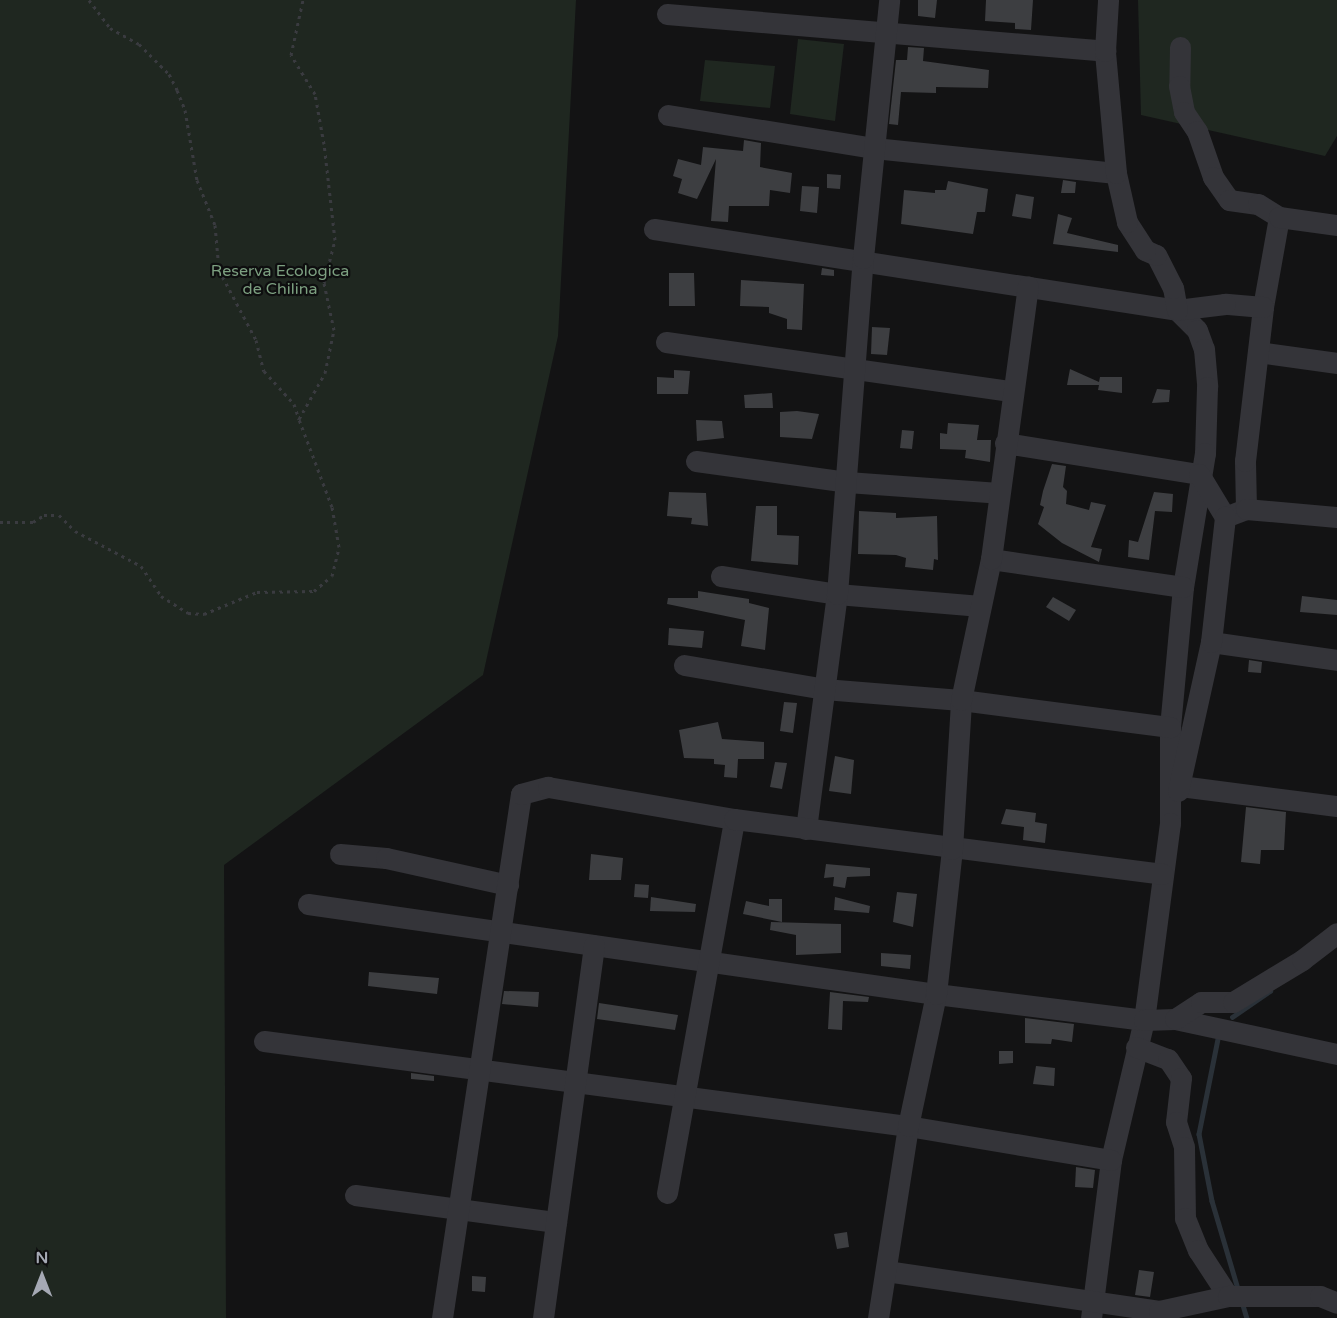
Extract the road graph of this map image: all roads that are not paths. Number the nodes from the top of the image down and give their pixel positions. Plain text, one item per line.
1 (889, 0) edge
2 (1107, 0) edge
3 (667, 14) dead end
4 (886, 33) junction
5 (1180, 47) dead end
6 (1105, 51) junction
7 (668, 115) dead end
8 (874, 148) junction
9 (1116, 173) junction
10 (1279, 217) junction
11 (1337, 225) edge
12 (654, 228) dead end
13 (863, 258) junction
14 (1028, 286) junction
15 (1263, 307) junction
16 (1177, 310) junction
17 (666, 342) dead end
18 (1258, 352) junction
19 (1337, 363) edge
20 (856, 371) junction
21 (1011, 391) junction
22 (1005, 444) junction
23 (696, 460) dead end
24 (1199, 474) junction
25 (847, 482) junction
26 (999, 494) junction
27 (1246, 509) junction
28 (1225, 517) junction
29 (1337, 517) edge
30 (992, 559) junction
31 (721, 576) dead end
32 (1183, 587) junction
33 (837, 594) junction
34 (981, 606) junction
35 (1211, 642) junction
36 (1337, 660) edge
37 (684, 664) dead end
38 (824, 689) junction
39 (961, 700) junction
40 (1170, 727) junction
41 (1179, 786) junction
42 (1337, 806) edge
43 (734, 819) junction
44 (1170, 823) junction
45 (806, 829) junction
46 (952, 849) junction
47 (340, 854) dead end
48 (1162, 874) junction
49 (508, 885) junction
50 (308, 904) dead end
51 (501, 932) junction
52 (1337, 933) edge
53 (594, 945) junction
54 (708, 961) junction
55 (936, 994) junction
56 (1175, 1019) junction
57 (1144, 1020) junction
58 (264, 1041) dead end
59 (1136, 1047) junction
60 (1337, 1054) edge
61 (480, 1070) junction
62 (575, 1082) junction
63 (684, 1096) junction
64 (908, 1126) junction
65 (1111, 1160) junction
66 (667, 1193) dead end
67 (355, 1195) dead end
68 (459, 1209) junction
69 (556, 1222) junction
70 (886, 1271) junction
71 (1231, 1296) junction
72 (1337, 1303) edge
73 (1092, 1310) edge
74 (442, 1318) edge
75 (543, 1318) edge
76 (878, 1318) edge

1 - 4 street
2 - 6 street
3 - 4 street
4 - 6 street
4 - 8 street
5 - 10 street
6 - 9 street
7 - 8 street
8 - 9 street
8 - 13 street
9 - 16 street
10 - 11 street
10 - 15 street
12 - 13 street
13 - 14 street
13 - 20 street
14 - 16 street
14 - 21 street
15 - 16 street
15 - 18 street
16 - 24 street
17 - 20 street
18 - 19 street
18 - 27 street
20 - 21 street
20 - 25 street
21 - 22 street
22 - 24 street
22 - 26 street
23 - 25 street
24 - 28 street
24 - 32 street
25 - 26 street
25 - 33 street
26 - 30 street
27 - 28 street
27 - 29 street
28 - 35 street
30 - 32 street
30 - 34 street
31 - 33 street
32 - 40 street
33 - 34 street
33 - 38 street
34 - 39 street
35 - 36 street
35 - 41 street
37 - 38 street
38 - 39 street
38 - 45 street
39 - 40 street
39 - 46 street
40 - 44 street
41 - 42 street
41 - 44 street
43 - 45 street
43 - 49 street
43 - 54 street
44 - 48 street
45 - 46 street
46 - 48 street
46 - 55 street
47 - 49 street
48 - 57 street
49 - 51 street
50 - 51 street
51 - 53 street
51 - 61 street
52 - 56 street
53 - 54 street
53 - 62 street
54 - 55 street
54 - 63 street
55 - 57 street
55 - 64 street
56 - 57 street
56 - 60 street
57 - 59 street
58 - 61 street
59 - 65 street
59 - 71 street
61 - 62 street
61 - 68 street
62 - 63 street
62 - 69 street
63 - 64 street
63 - 66 street
64 - 65 street
64 - 70 street
65 - 73 street
67 - 68 street
68 - 69 street
68 - 74 street
69 - 75 street
70 - 73 street
70 - 76 street
71 - 72 street
71 - 73 street

